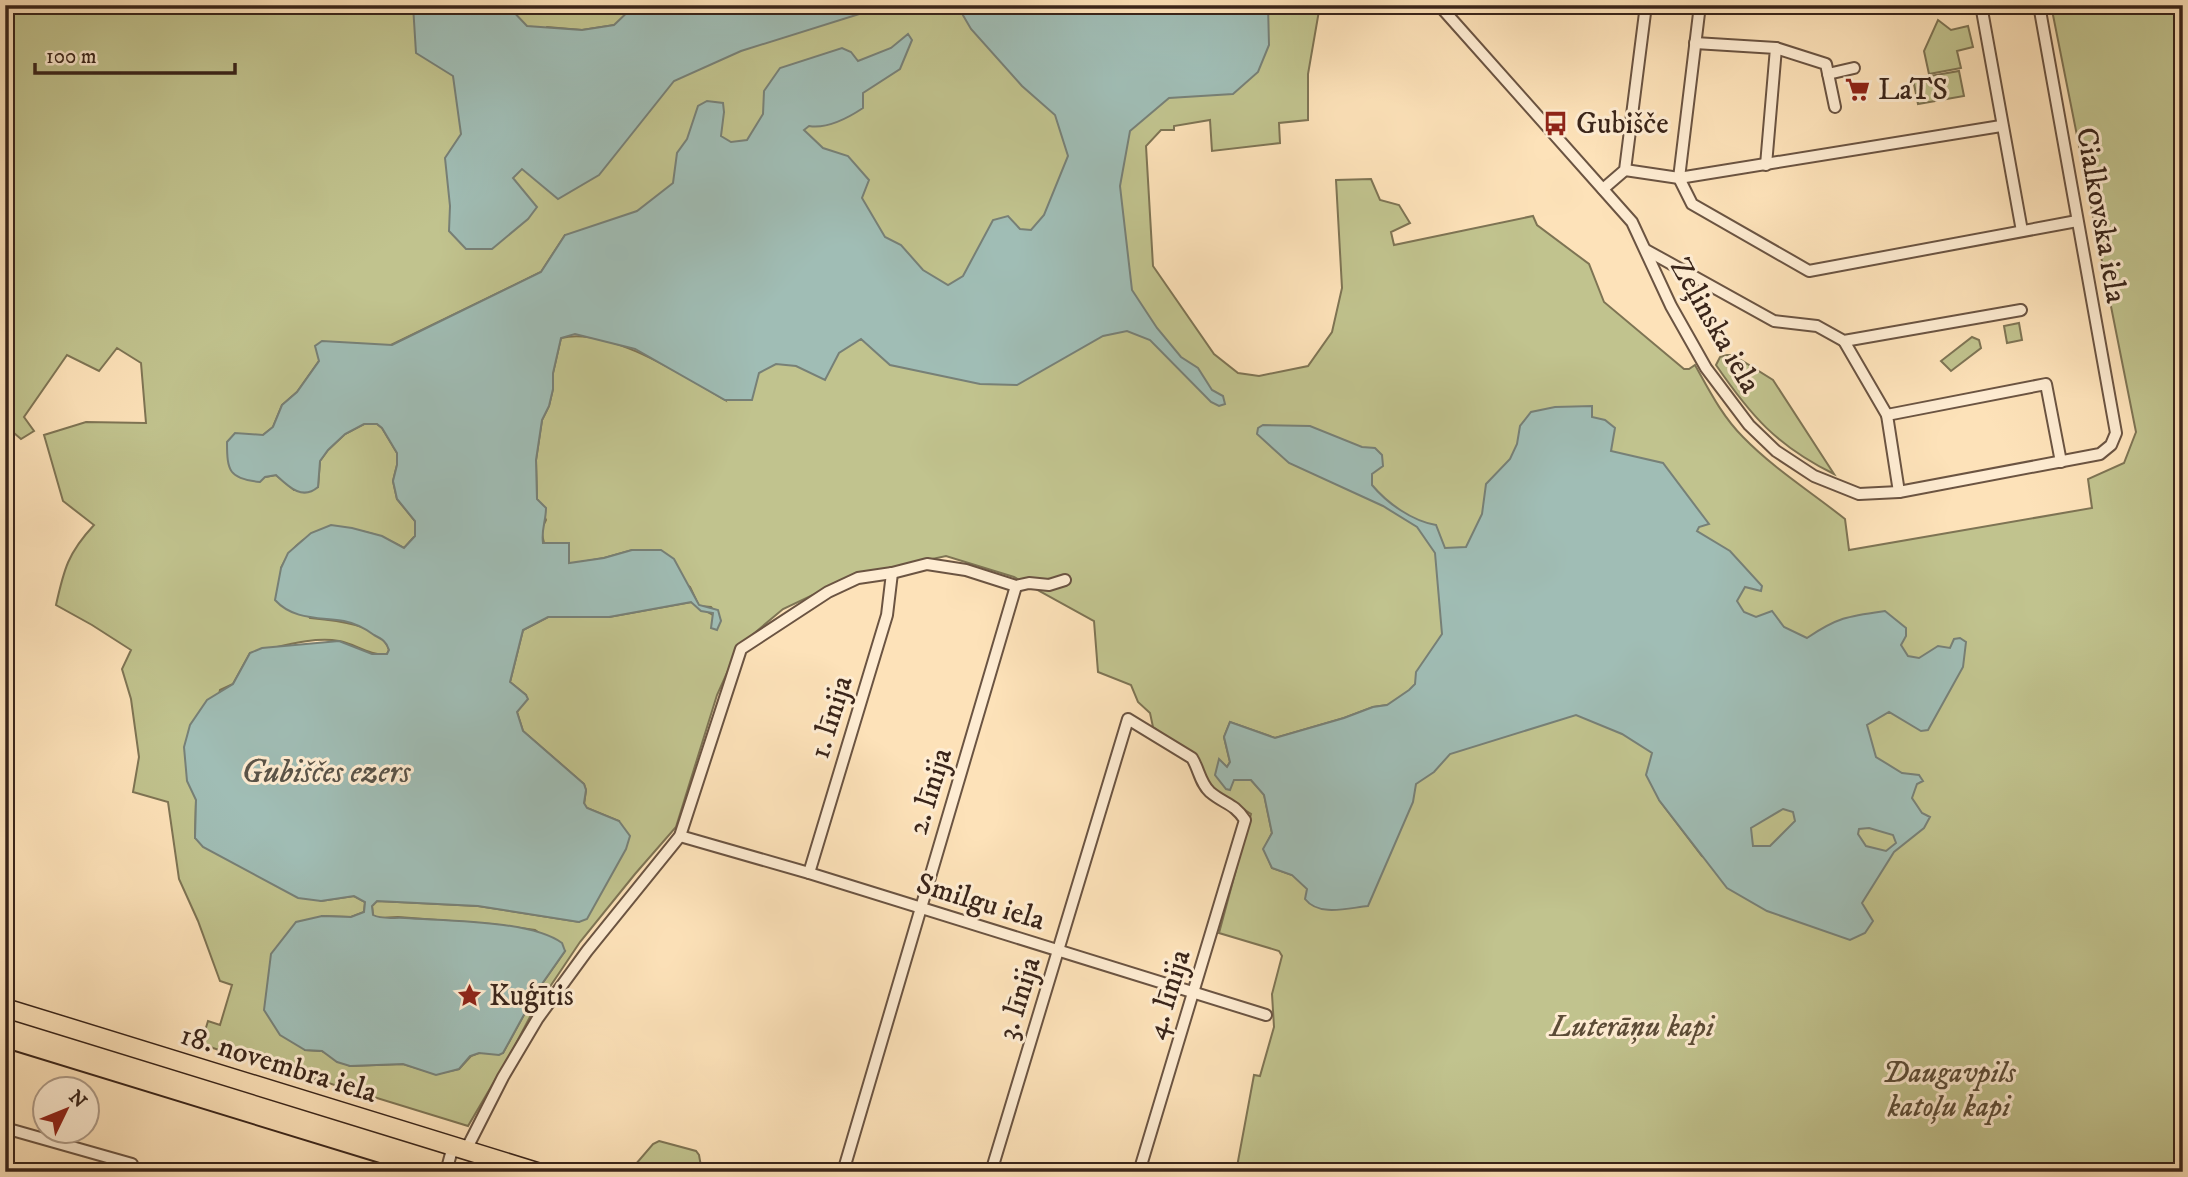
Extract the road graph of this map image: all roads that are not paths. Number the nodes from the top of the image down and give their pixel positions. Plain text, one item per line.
1 (1439, 5) edge
2 (1646, 5) edge
3 (1700, 5) edge
4 (1981, 5) edge
5 (2039, 5) edge
6 (1695, 43) junction
7 (1776, 48) junction
8 (1853, 68) dead end
9 (1828, 74) junction
10 (1835, 107) dead end
11 (2001, 126) junction
12 (1766, 165) junction
13 (1625, 170) junction
14 (1679, 178) junction
15 (1603, 189) junction
16 (2077, 221) junction
17 (2022, 231) junction
18 (1646, 250) junction
19 (2021, 310) dead end
20 (1844, 341) junction
21 (1887, 415) junction
22 (2116, 433) joint
23 (2061, 463) junction
24 (1899, 492) junction
25 (892, 573) junction
26 (1065, 580) dead end
27 (1016, 586) junction
28 (1128, 719) joint
29 (680, 836) junction
30 (809, 873) junction
31 (920, 907) junction
32 (1058, 951) junction
33 (1192, 993) junction
34 (5, 1008) edge
35 (1266, 1015) dead end
36 (5, 1128) edge
37 (460, 1148) junction
38 (130, 1172) edge
39 (446, 1172) edge
40 (537, 1172) edge
41 (843, 1172) edge
42 (991, 1172) edge
43 (1139, 1172) edge

1 - 15 street, Zeļinska iela
2 - 13 street
3 - 6 street
4 - 11 street
5 - 16 street, Cialkovska iela
6 - 7 street
6 - 14 street
7 - 9 street
7 - 12 street
8 - 9 street
9 - 10 street
11 - 12 street
11 - 17 street
12 - 14 street
13 - 14 street
13 - 15 street
14 - 17 street
15 - 18 street, Zeļinska iela
16 - 17 street
16 - 22 street, Cialkovska iela
18 - 20 street
18 - 24 street, Zeļinska iela
19 - 20 street
20 - 21 street
21 - 23 street
21 - 24 street
22 - 23 street, Zeļinska iela
23 - 24 street, Zeļinska iela
25 - 27 street
25 - 29 street
25 - 30 street, 1. līnija
26 - 27 street
27 - 31 street, 2. līnija
28 - 32 street, 3. līnija
28 - 33 street, 4. līnija
29 - 30 street, Smilgu iela
29 - 37 street
30 - 31 street, Smilgu iela
31 - 32 street, Smilgu iela
31 - 41 street, 2. līnija
32 - 33 street, Smilgu iela
32 - 42 street, 3. līnija
33 - 35 street, Smilgu iela
33 - 43 street, 4. līnija
34 - 37 main road, 18. novembra iela
36 - 38 street
37 - 39 street
37 - 40 main road, 18. novembra iela

